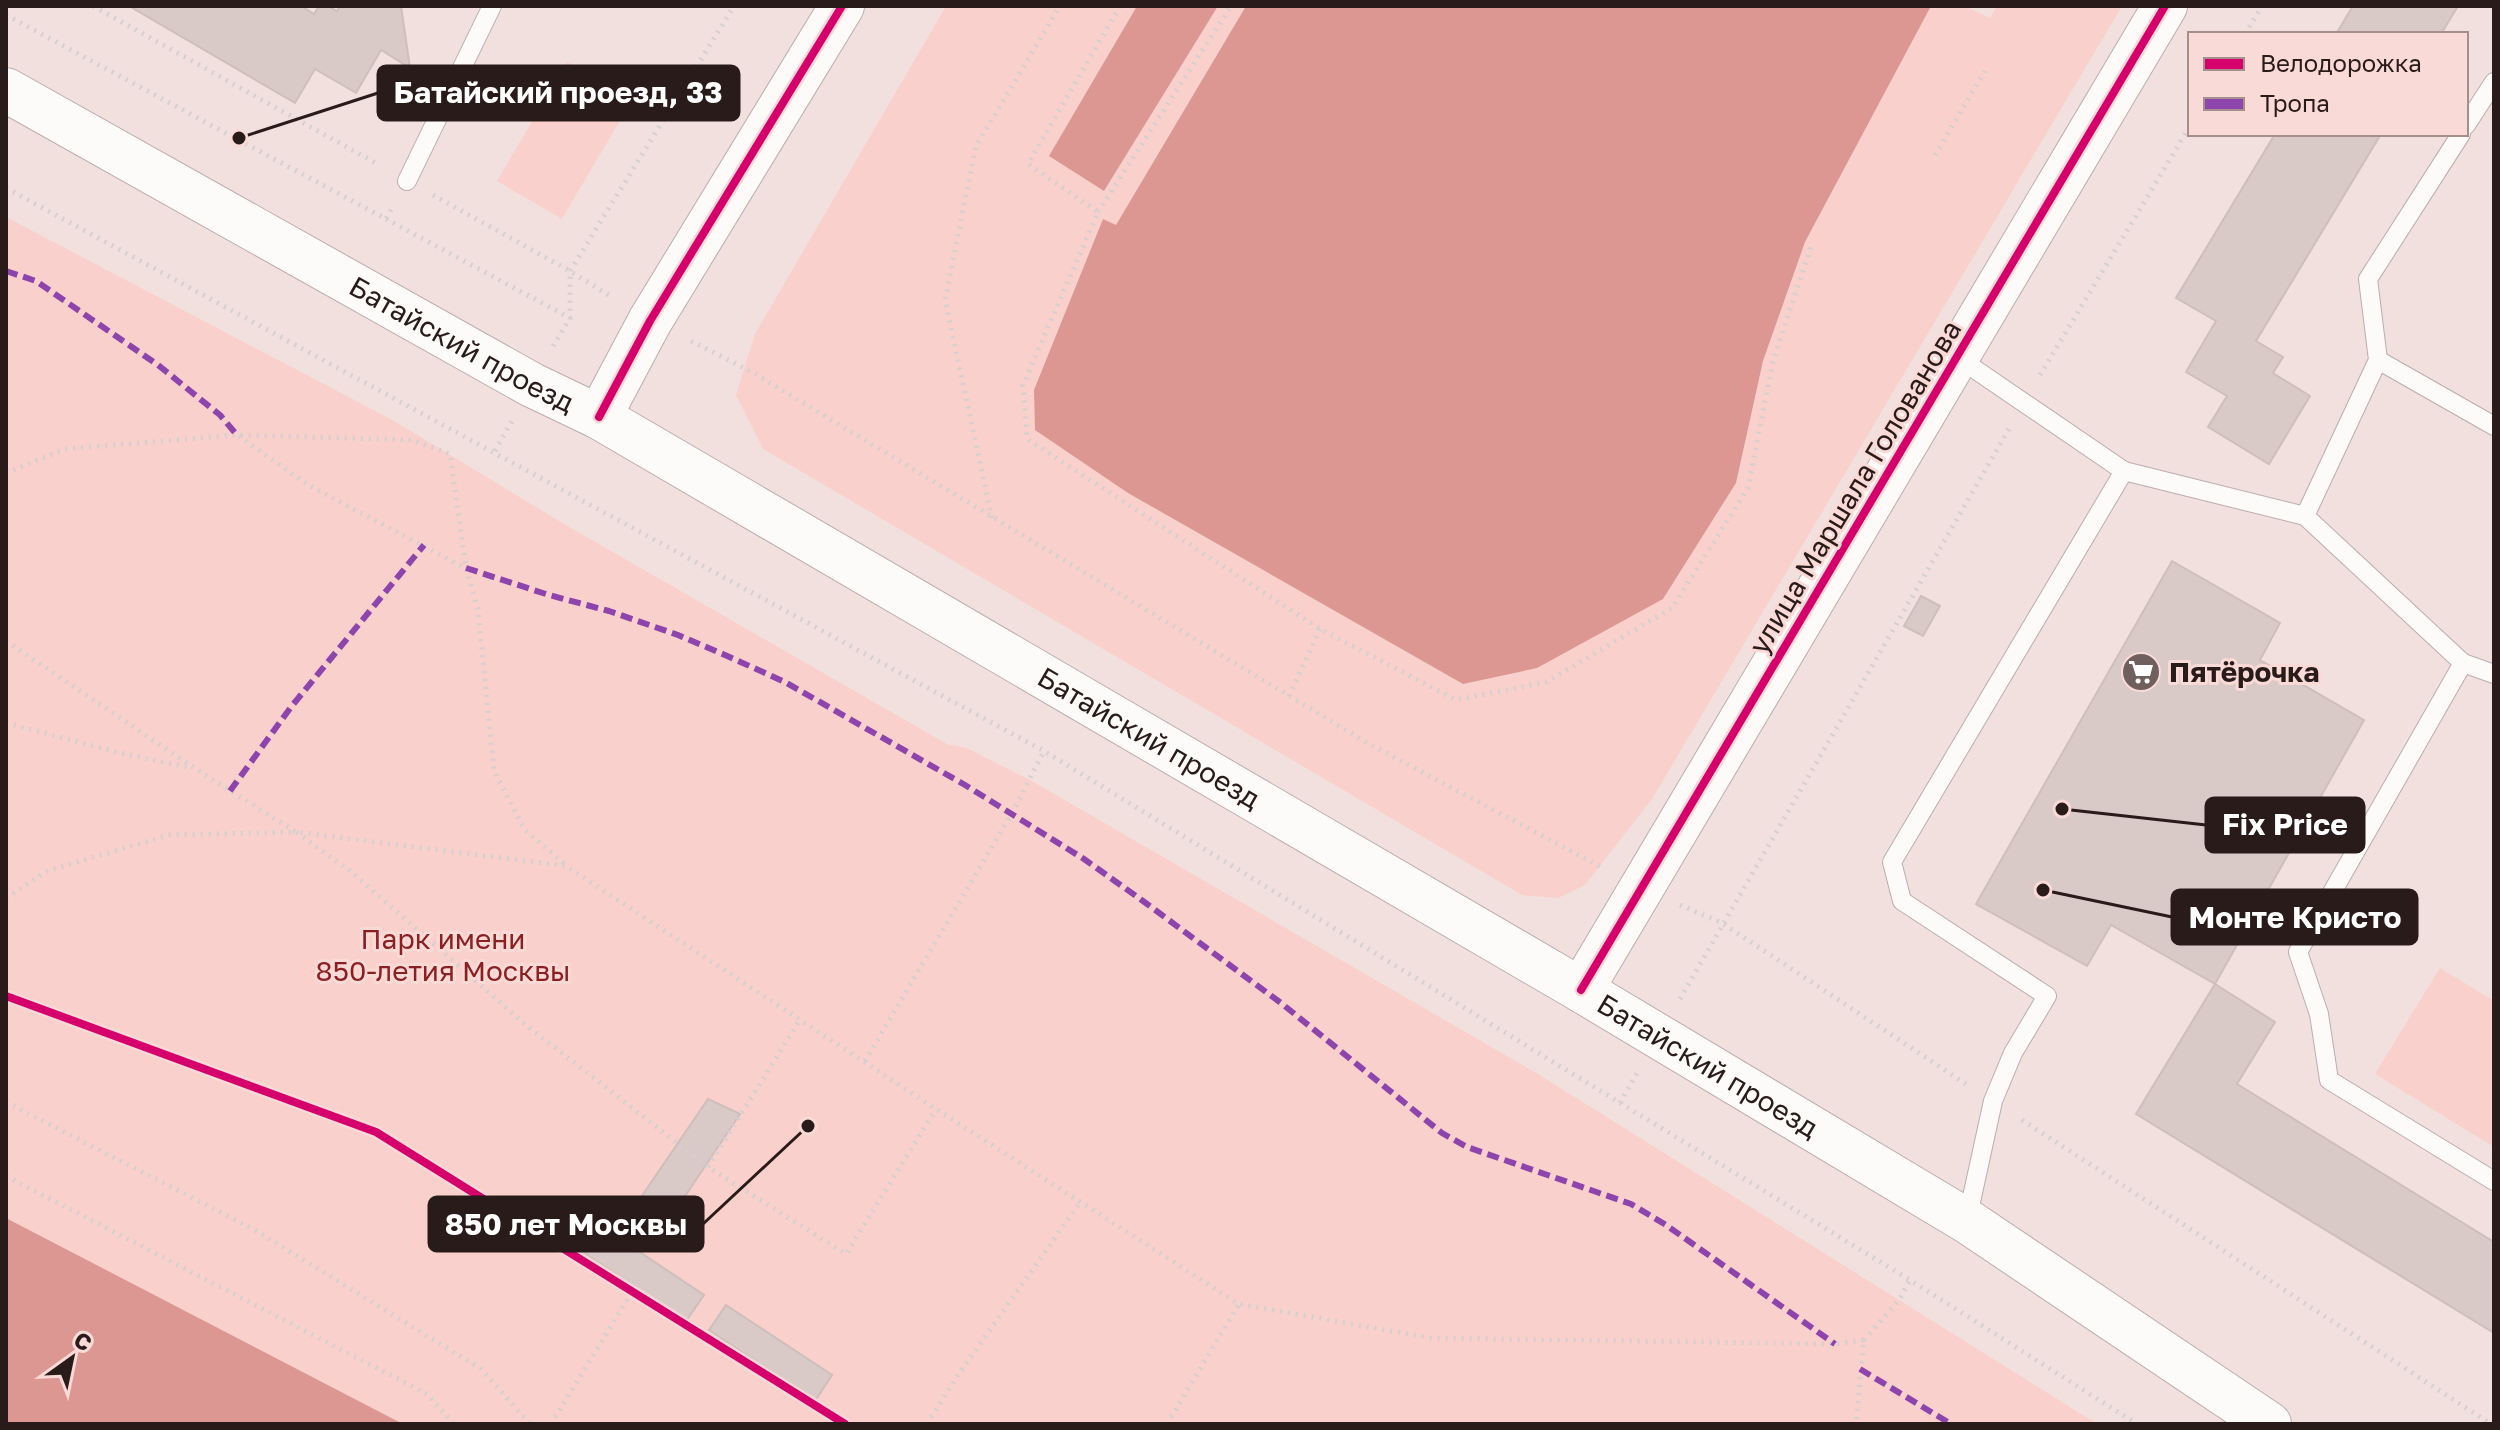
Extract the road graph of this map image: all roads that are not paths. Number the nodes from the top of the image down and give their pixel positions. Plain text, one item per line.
1 (492, 6) edge
2 (842, 6) edge
3 (2165, 6) edge
4 (2494, 82) edge
5 (6, 90) edge
6 (2468, 122) edge
7 (2460, 136) edge
8 (407, 181) road end
9 (1957, 357) junction
10 (2378, 360) junction
11 (599, 417) junction
12 (2494, 426) edge
13 (2124, 471) junction
14 (2305, 516) junction
15 (2463, 663) junction
16 (2494, 674) edge
17 (1581, 990) junction
18 (2494, 1181) edge
19 (1967, 1221) junction
20 (2269, 1424) edge

1 - 8 lane
2 - 11 main road
3 - 9 main road, улица Маршала Голованова
4 - 6 lane
5 - 11 main road, Батайский проезд
7 - 10 lane
9 - 13 lane
9 - 17 main road, улица Маршала Голованова
10 - 12 lane
10 - 14 lane
11 - 17 main road, Батайский проезд
13 - 14 lane
13 - 19 lane
14 - 15 lane
15 - 16 lane
15 - 18 lane
17 - 19 main road, Батайский проезд
19 - 20 main road, Батайский проезд

